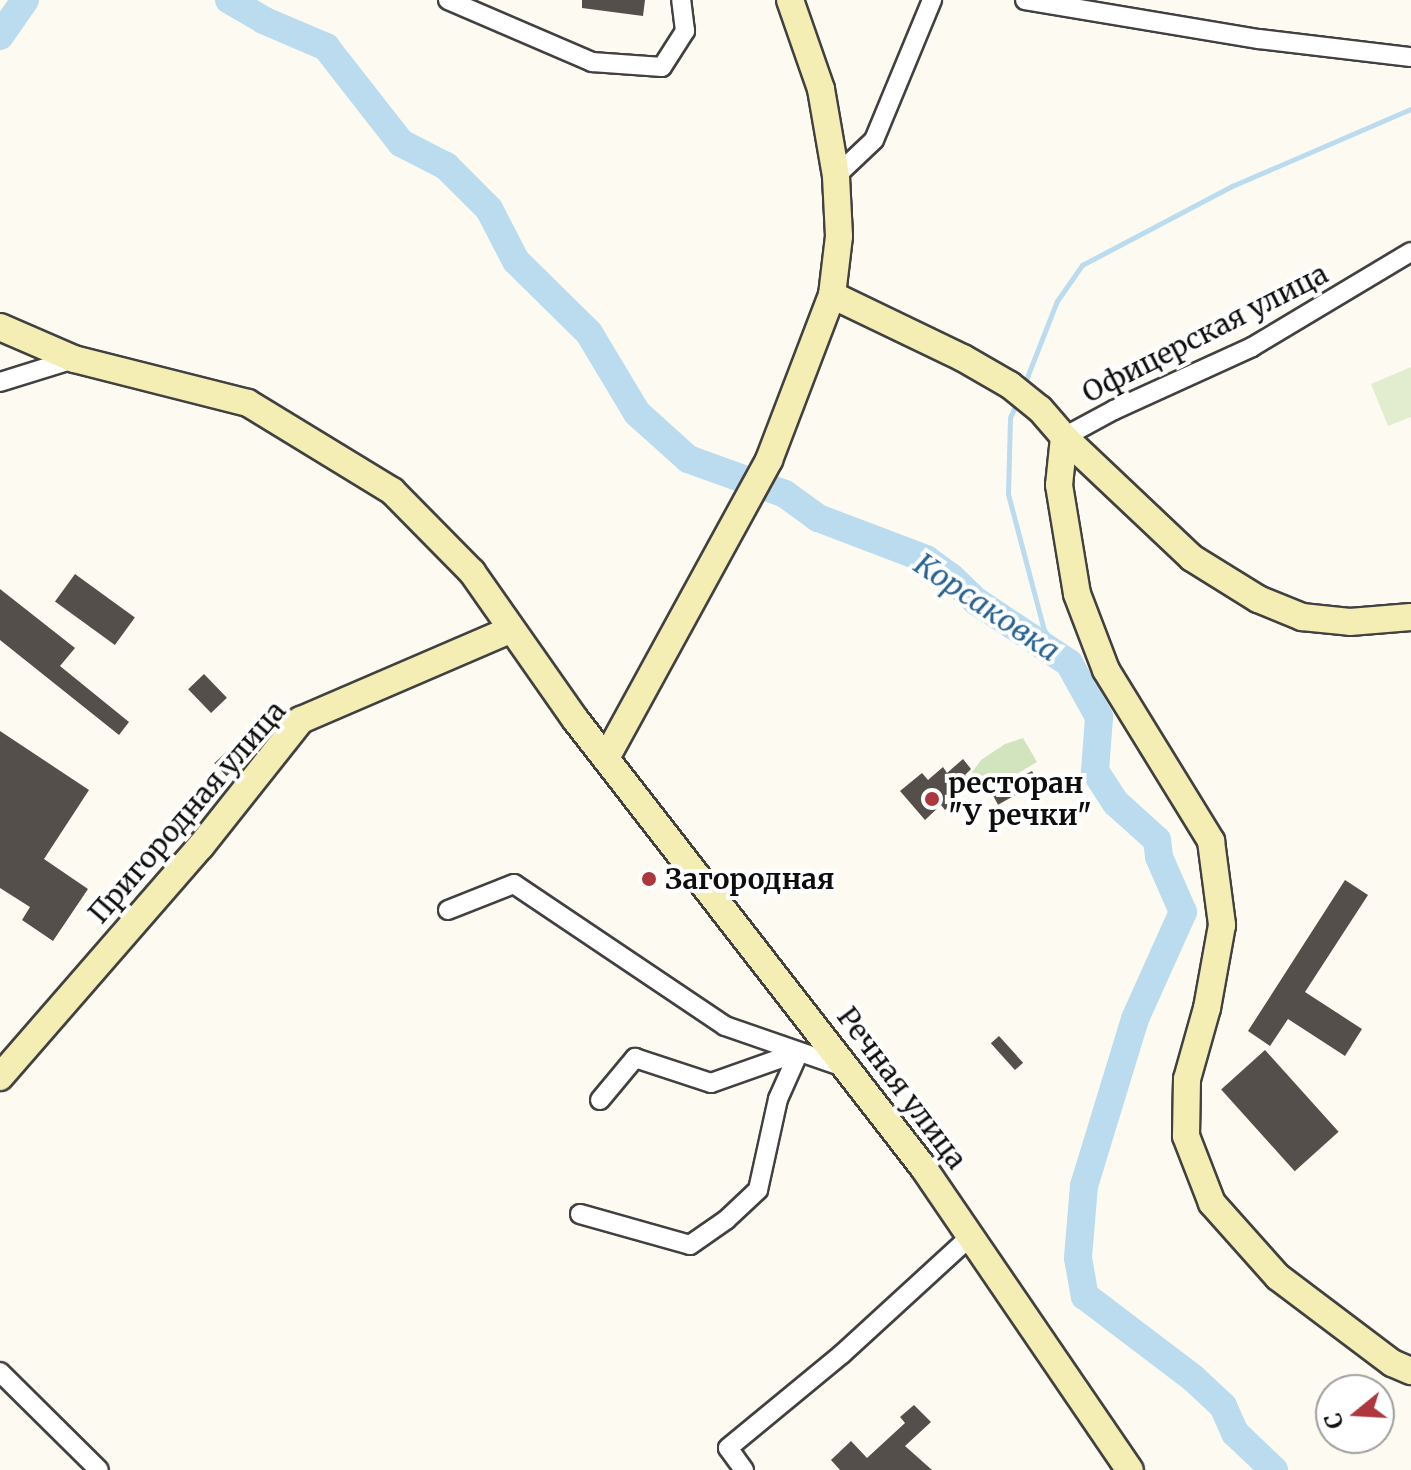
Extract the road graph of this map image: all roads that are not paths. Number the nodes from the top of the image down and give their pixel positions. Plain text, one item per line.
1 (448, 0) edge
2 (681, 0) edge
3 (790, 0) edge
4 (932, 0) edge
5 (1025, 0) edge
6 (1411, 57) edge
7 (836, 176) junction
8 (1411, 252) edge
9 (832, 295) junction
10 (0, 327) edge
11 (74, 359) junction
12 (0, 382) edge
13 (1064, 437) junction
14 (1411, 617) edge
15 (510, 630) junction
16 (606, 758) junction
17 (448, 910) dead end
18 (799, 1052) junction
19 (848, 1069) junction
20 (0, 1077) edge
21 (600, 1100) dead end
22 (580, 1214) dead end
23 (972, 1235) junction
24 (1411, 1371) edge
25 (0, 1372) edge
26 (99, 1470) edge
27 (744, 1470) edge
28 (1130, 1470) edge

1 - 2 street
3 - 7 street
4 - 7 street
5 - 6 street
7 - 9 street
8 - 13 street, Офицерская улица
9 - 13 street
9 - 16 street
10 - 11 street, Речная улица
11 - 12 street
11 - 15 street, Речная улица
13 - 14 street
13 - 24 street
15 - 16 street, Речная улица
15 - 20 street, Пригородная улица
16 - 19 street, Речная улица
17 - 18 street
18 - 19 street
18 - 21 street
18 - 22 street
19 - 23 street, Речная улица
23 - 27 street
23 - 28 street, Речная улица
25 - 26 street

